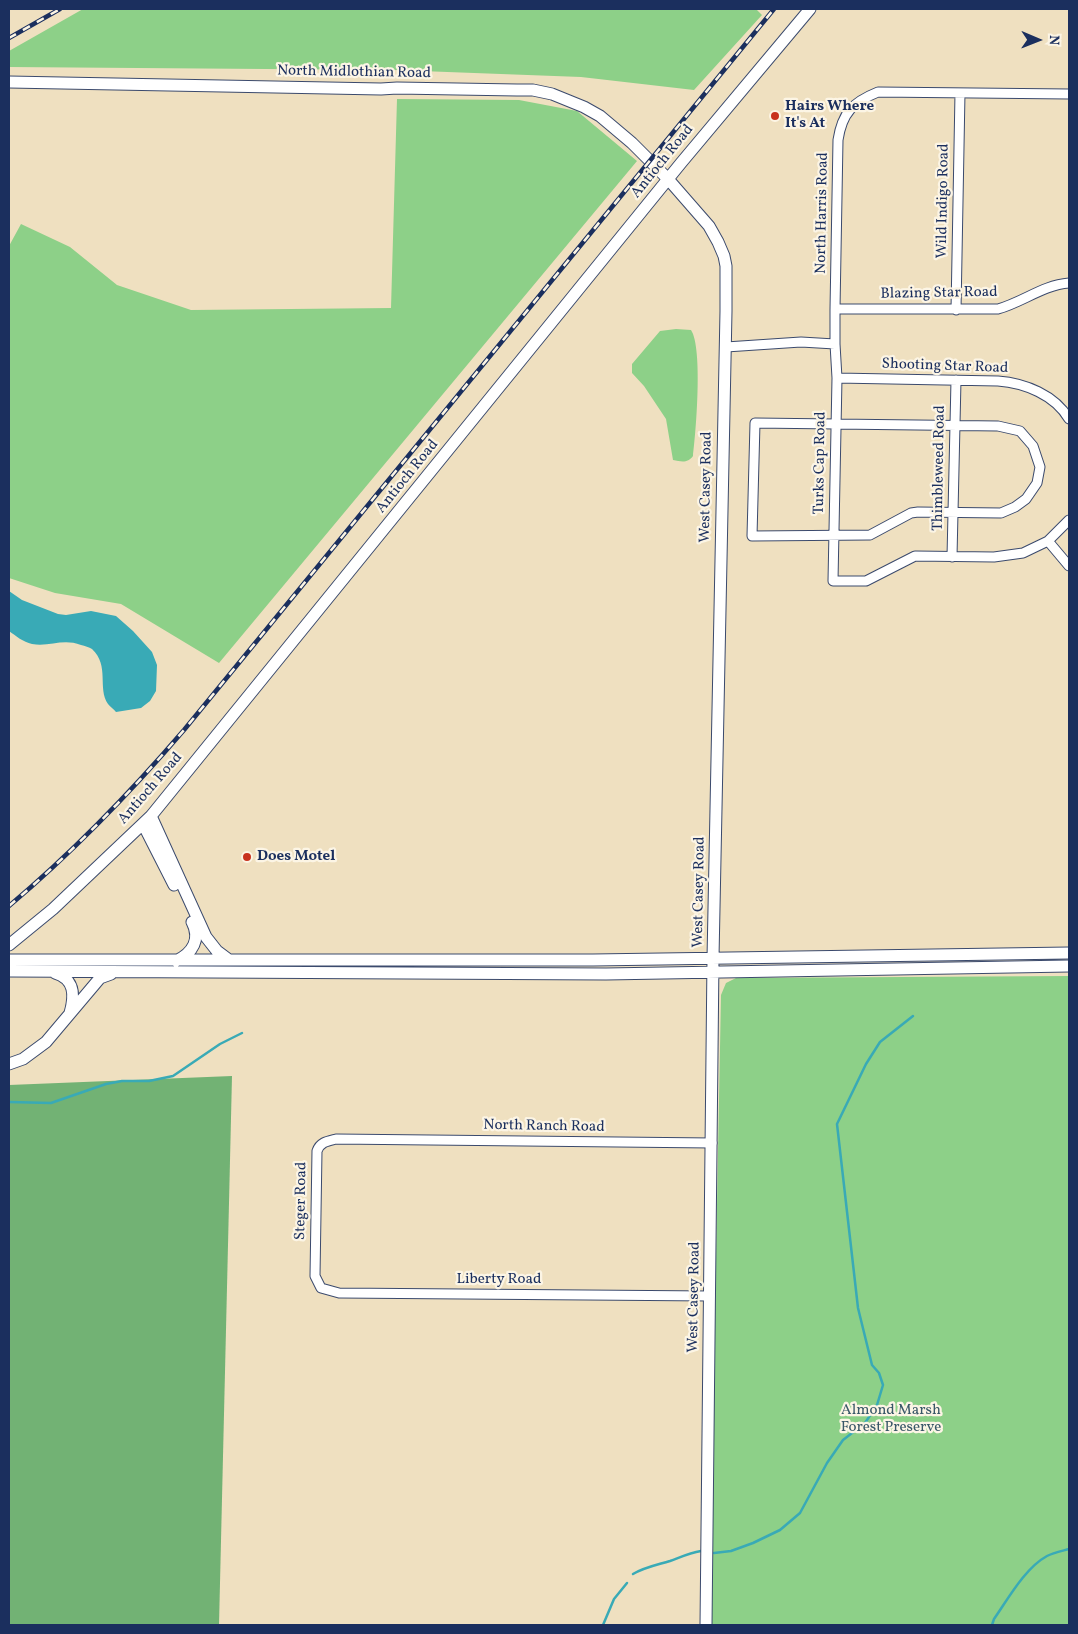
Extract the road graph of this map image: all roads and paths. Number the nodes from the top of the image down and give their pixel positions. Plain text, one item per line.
1 (810, 9) edge
2 (9, 82) edge
3 (960, 93) junction
4 (1069, 94) edge
5 (668, 179) junction
6 (1069, 283) edge
7 (834, 309) junction
8 (956, 310) junction
9 (835, 344) junction
10 (726, 347) junction
11 (837, 378) junction
12 (956, 380) junction
13 (1069, 419) edge
14 (836, 423) junction
15 (955, 425) junction
16 (953, 512) junction
17 (1069, 520) edge
18 (834, 535) junction
19 (1048, 541) junction
20 (952, 557) junction
21 (1069, 566) edge
22 (147, 820) junction
23 (13, 941) edge
24 (1069, 953) edge
25 (713, 958) junction
26 (9, 960) edge
27 (176, 960) junction
28 (229, 960) junction
29 (1069, 966) edge
30 (9, 971) edge
31 (50, 972) junction
32 (115, 972) junction
33 (714, 972) junction
34 (70, 1014) junction
35 (9, 1064) edge
36 (376, 1139) joint
37 (712, 1143) junction
38 (315, 1257) joint
39 (710, 1296) junction
40 (706, 1625) edge

1 - 5 main road, Antioch Road
2 - 5 main road, North Midlothian Road
3 - 4 street, North Harris Road
3 - 7 street, North Harris Road
3 - 8 street, Wild Indigo Road
5 - 10 main road, West Casey Road
5 - 22 main road, Antioch Road
6 - 8 street, Blazing Star Road
7 - 8 street, Blazing Star Road
7 - 9 street, North Harris Road
9 - 10 street
9 - 11 street, Turks Cap Road
10 - 25 main road, West Casey Road
11 - 12 street, Shooting Star Road
11 - 14 street, Turks Cap Road
12 - 13 street, Shooting Star Road
12 - 15 street, Thimbleweed Road
14 - 15 street
14 - 18 street, Turks Cap Road
14 - 18 street
15 - 16 street, Thimbleweed Road
15 - 16 street
16 - 18 street
16 - 20 street, Thimbleweed Road
17 - 19 street
18 - 20 street, Turks Cap Road
19 - 20 street
19 - 21 street
22 - 23 main road, Antioch Road
22 - 27 main road
22 - 28 main road
24 - 25 main road
25 - 28 main road
25 - 33 main road, West Casey Road
26 - 27 main road
27 - 28 main road
29 - 33 main road
30 - 31 main road
31 - 32 main road
31 - 34 main road
32 - 33 main road
32 - 34 main road
33 - 37 main road, West Casey Road
34 - 35 main road
36 - 37 street, North Ranch Road
36 - 38 street, Steger Road
37 - 39 main road, West Casey Road
38 - 39 street, Liberty Road
39 - 40 main road, West Casey Road

